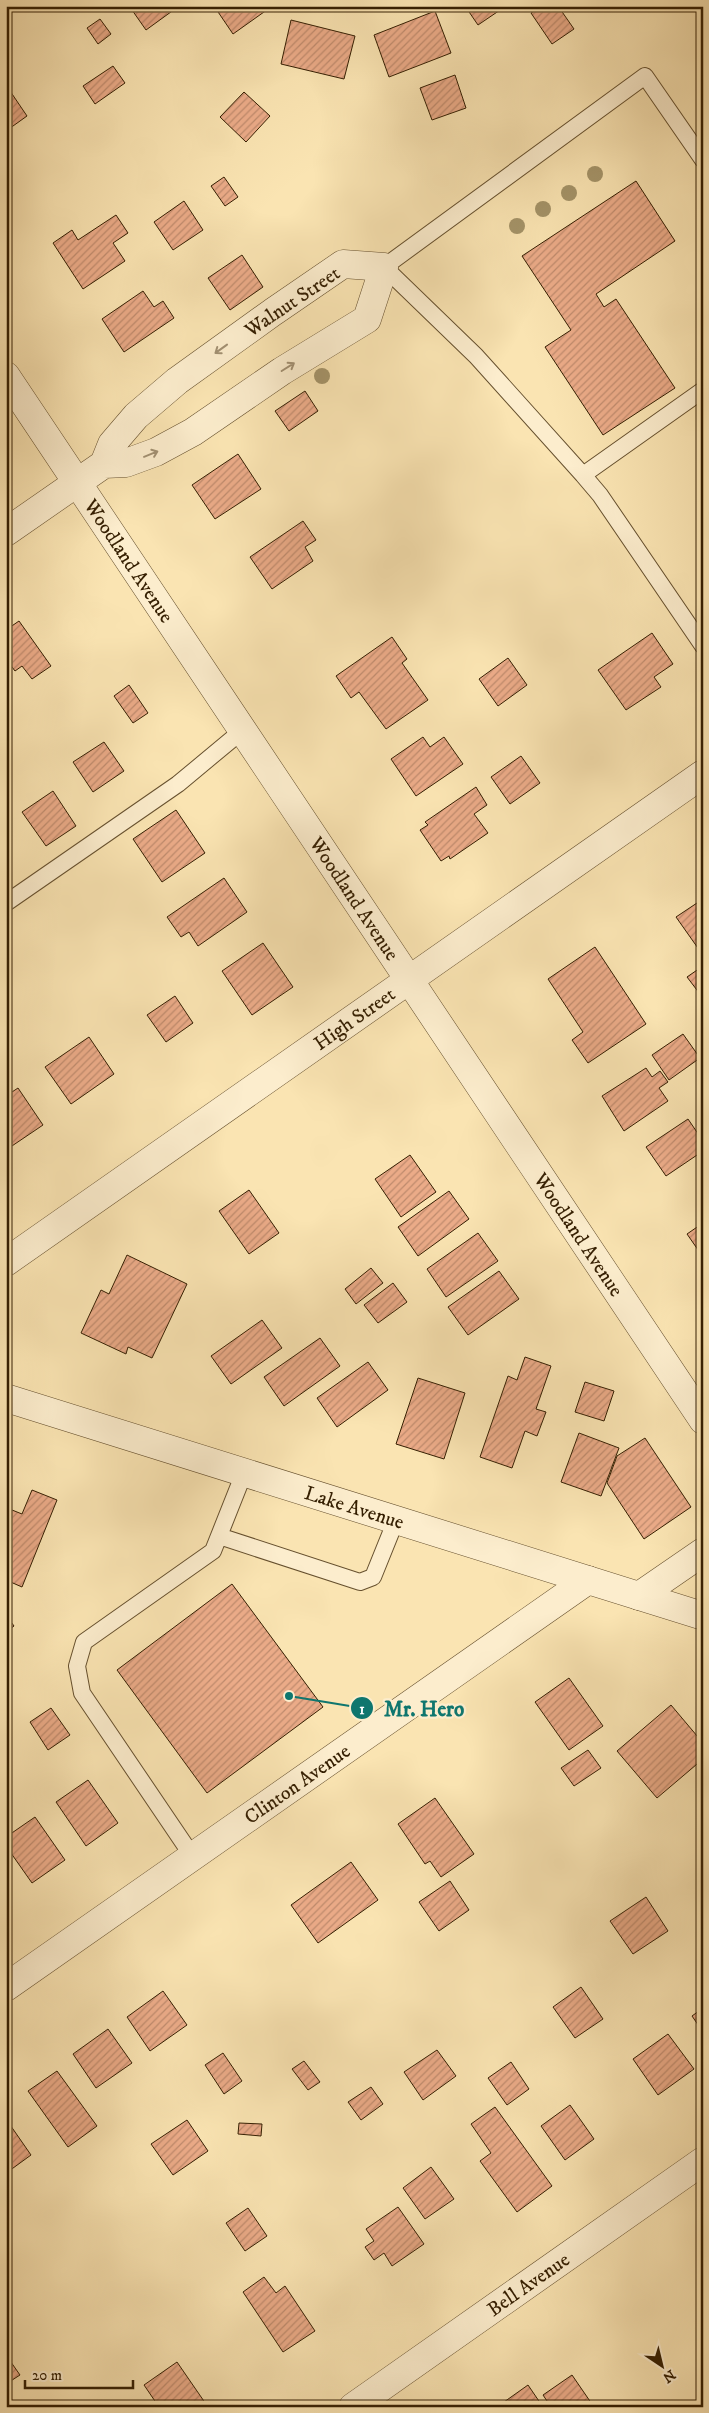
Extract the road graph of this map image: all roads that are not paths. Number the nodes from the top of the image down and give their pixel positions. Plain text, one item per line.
1 (703, 160) edge
2 (384, 267) junction
3 (6, 376) edge
4 (703, 390) edge
5 (104, 464) junction
6 (583, 475) junction
7 (78, 482) junction
8 (6, 532) edge
9 (703, 646) edge
10 (243, 730) junction
11 (703, 774) edge
12 (6, 903) edge
13 (409, 979) junction
14 (6, 1262) edge
15 (6, 1398) edge
16 (703, 1420) edge
17 (244, 1472) junction
18 (396, 1520) junction
19 (219, 1536) junction
20 (703, 1552) edge
21 (588, 1580) junction
22 (639, 1596) junction
23 (703, 1616) edge
24 (193, 1857) junction
25 (6, 1988) edge
26 (703, 2161) edge
27 (353, 2407) edge

1 - 2 lane
2 -> 5 street, Walnut Street
5 -> 2 street
2 - 6 lane
3 - 7 street, Woodland Avenue
4 - 6 lane
5 - 7 street
6 - 9 lane
7 - 8 street
7 - 10 street, Woodland Avenue
10 - 12 lane
10 - 13 street, Woodland Avenue
11 - 13 street, High Street
13 - 14 street, High Street
13 - 16 street, Woodland Avenue
15 - 17 street, Lake Avenue
17 - 18 street, Lake Avenue
17 - 19 lane
18 - 19 lane
18 - 21 street, Lake Avenue
19 - 24 lane
20 - 22 street
21 - 22 street, Lake Avenue
21 - 24 street, Clinton Avenue
22 - 23 street, Lake Avenue
24 - 25 street, Clinton Avenue
26 - 27 street, Bell Avenue

